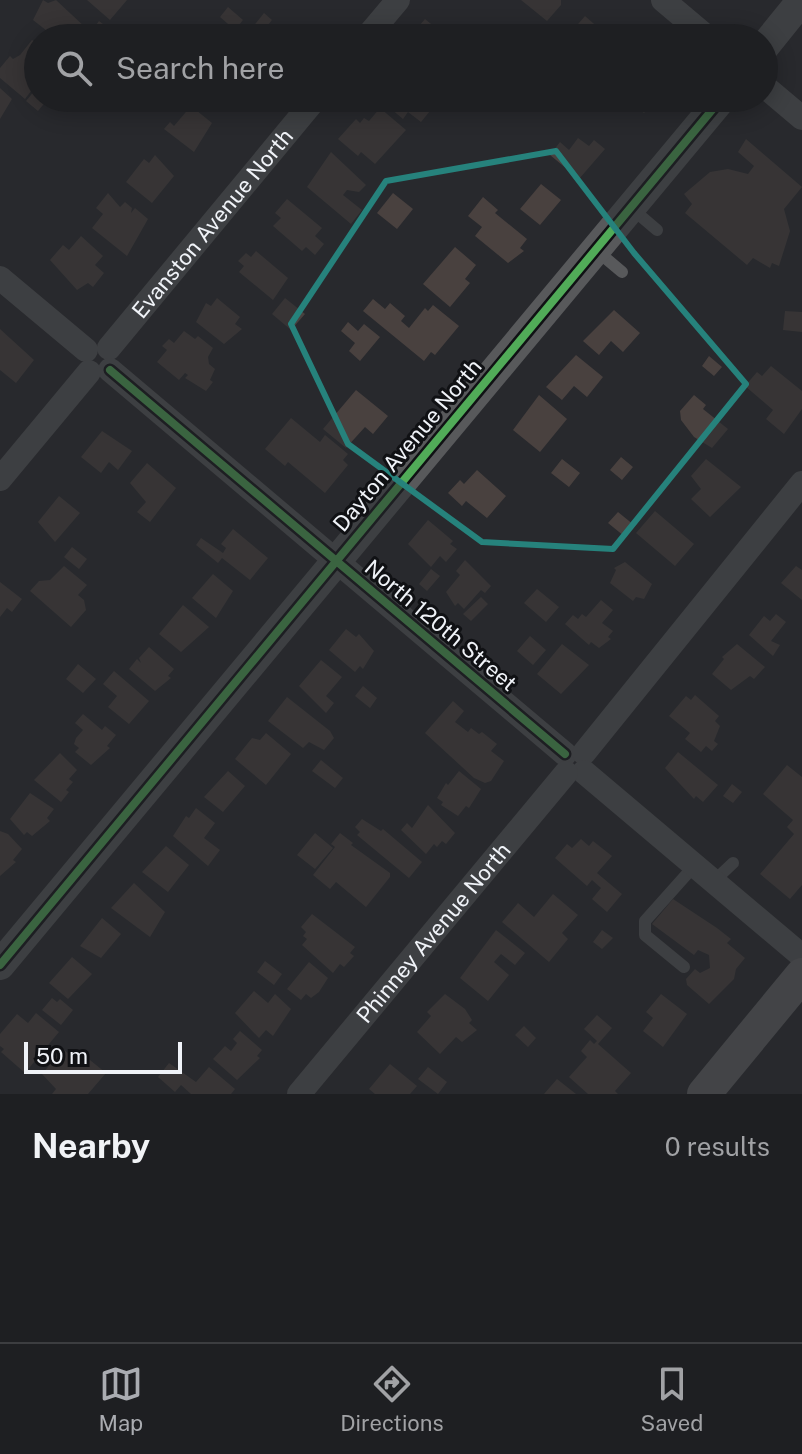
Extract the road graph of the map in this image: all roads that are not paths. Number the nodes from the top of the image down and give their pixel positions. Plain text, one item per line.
1 (398, 0) edge
2 (663, 0) edge
3 (802, 0) edge
4 (378, 24) edge
5 (691, 24) edge
6 (778, 30) edge
7 (778, 98) edge
8 (304, 112) edge
9 (710, 112) edge
10 (802, 118) edge
11 (630, 207) junction
12 (657, 230) dead end
13 (595, 249) junction
14 (622, 272) dead end
15 (0, 278) edge
16 (98, 360) junction
17 (0, 479) edge
18 (802, 483) edge
19 (336, 559) junction
20 (575, 763) junction
21 (733, 863) dead end
22 (695, 865) junction
23 (714, 881) junction
24 (802, 956) edge
25 (0, 965) edge
26 (684, 967) dead end
27 (802, 975) edge
28 (299, 1094) edge
29 (704, 1094) edge

1 - 4 street
2 - 5 street
3 - 6 street
7 - 10 street
8 - 16 street, Evanston Avenue North
9 - 11 street, Dayton Avenue North
11 - 12 lane
11 - 13 street, Dayton Avenue North
13 - 14 lane
13 - 19 street, Dayton Avenue North
15 - 16 street, North 120th Street
16 - 17 street, Evanston Avenue North
16 - 19 street, North 120th Street
18 - 20 street, Phinney Avenue North
19 - 20 street, North 120th Street
19 - 25 street, Dayton Avenue North
20 - 22 street, North 120th Street
20 - 28 street, Phinney Avenue North
21 - 23 lane
22 - 23 street, North 120th Street
22 - 26 lane
23 - 24 street, North 120th Street
27 - 29 main road

